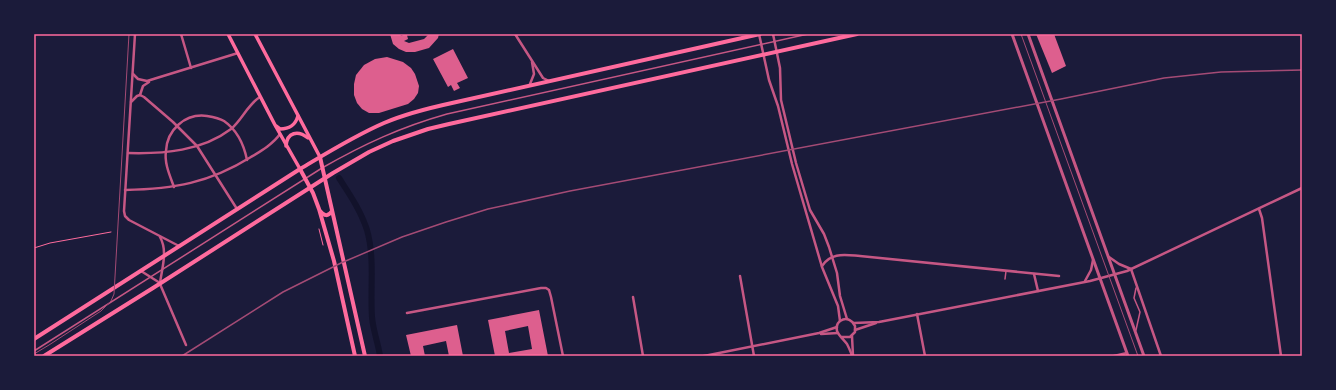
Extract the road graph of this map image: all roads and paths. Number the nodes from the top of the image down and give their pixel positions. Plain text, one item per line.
1 (135, 34) edge
2 (181, 34) edge
3 (228, 34) edge
4 (255, 34) edge
5 (515, 34) edge
6 (759, 34) edge
7 (773, 34) edge
8 (808, 34) edge
9 (857, 34) edge
10 (1012, 34) edge
11 (1028, 34) edge
12 (775, 42) junction
13 (761, 45) junction
14 (238, 52) junction
15 (777, 52) junction
16 (764, 55) junction
17 (531, 60) junction
18 (192, 68) junction
19 (133, 74) junction
20 (152, 80) junction
21 (549, 81) junction
22 (529, 86) junction
23 (140, 95) junction
24 (261, 97) junction
25 (131, 102) junction
26 (298, 116) junction
27 (177, 125) junction
28 (275, 126) junction
29 (232, 128) junction
30 (280, 134) junction
31 (309, 138) junction
32 (197, 146) junction
33 (286, 146) junction
34 (165, 152) junction
35 (128, 153) junction
36 (320, 157) junction
37 (247, 160) junction
38 (322, 168) junction
39 (300, 169) junction
40 (216, 175) junction
41 (324, 178) junction
42 (305, 179) junction
43 (174, 187) junction
44 (309, 188) junction
45 (1302, 188) edge
46 (125, 190) junction
47 (238, 209) junction
48 (319, 209) junction
49 (1259, 209) junction
50 (332, 211) junction
51 (317, 223) dead end
52 (111, 232) dead end
53 (160, 237) junction
54 (324, 245) dead end
55 (180, 247) junction
56 (34, 248) edge
57 (1108, 255) junction
58 (164, 256) junction
59 (832, 256) junction
60 (1092, 260) junction
61 (822, 266) junction
62 (162, 269) junction
63 (1131, 269) junction
64 (141, 271) junction
65 (1006, 271) junction
66 (1034, 274) junction
67 (1115, 275) junction
68 (740, 276) dead end
69 (1060, 276) dead end
70 (150, 277) junction
71 (1005, 279) dead end
72 (1100, 279) junction
73 (1084, 282) junction
74 (160, 283) junction
75 (1137, 286) junction
76 (1038, 291) junction
77 (633, 297) dead end
78 (407, 313) dead end
79 (917, 314) junction
80 (847, 319) junction
81 (840, 321) junction
82 (879, 322) junction
83 (854, 323) junction
84 (837, 327) junction
85 (855, 330) junction
86 (1135, 332) junction
87 (819, 333) junction
88 (838, 333) junction
89 (852, 336) junction
90 (842, 337) junction
91 (34, 339) edge
92 (186, 345) dead end
93 (752, 346) junction
94 (34, 352) edge
95 (562, 355) edge
96 (1128, 355) edge
97 (44, 356) edge
98 (355, 356) edge
99 (365, 356) edge
100 (644, 356) edge
101 (704, 356) edge
102 (754, 356) edge
103 (853, 356) edge
104 (925, 356) edge
105 (1114, 356) edge
106 (1144, 356) edge
107 (1161, 356) edge
108 (1281, 356) edge

1 - 19 street
2 - 18 street
3 - 14 main road
4 - 26 main road
5 - 17 street
6 - 13 street
6 - 21 main road
7 - 12 street
8 - 12 lane
9 - 15 main road
10 - 60 street
11 - 57 street
12 - 13 lane
12 - 15 street
13 - 16 street
13 - 38 lane
14 - 18 street
14 - 24 main road
15 - 16 main road
15 - 59 street
16 - 41 main road
16 - 61 street
17 - 21 street
17 - 22 street
18 - 20 street
19 - 20 street
19 - 25 street
20 - 23 street
21 - 22 main road
22 - 36 main road
23 - 25 street
23 - 27 street
24 - 28 main road
24 - 29 street
25 - 35 street
26 - 28 main road
26 - 31 main road
27 - 29 street
27 - 32 street
27 - 34 street
28 - 30 main road
29 - 32 street
29 - 37 street
30 - 33 main road
30 - 37 street
31 - 33 main road
31 - 36 main road
32 - 34 street
32 - 40 street
33 - 39 main road
34 - 35 street
34 - 43 street
35 - 46 street
36 - 38 main road
36 - 39 main road
37 - 40 street
38 - 41 main road
38 - 42 lane
39 - 42 main road
39 - 47 main road
40 - 43 street
40 - 47 street
41 - 44 main road
41 - 50 main road
42 - 44 main road
42 - 62 lane
43 - 46 street
44 - 48 main road
44 - 74 main road
45 - 49 street
46 - 53 street
47 - 55 main road
48 - 50 main road
48 - 98 main road
49 - 63 street
49 - 108 street
50 - 99 main road
51 - 54 path
52 - 56 path
53 - 55 street
53 - 58 street
55 - 58 main road
57 - 63 street
57 - 67 street
58 - 62 street
58 - 64 main road
59 - 61 street
59 - 65 street
59 - 80 street
60 - 72 street
60 - 73 street
61 - 81 street
62 - 70 lane
62 - 74 street
63 - 67 street
63 - 75 street
64 - 70 street
64 - 91 main road
65 - 66 street
65 - 71 lane
66 - 69 street
66 - 76 street
67 - 72 street
67 - 86 street
68 - 93 street
70 - 74 street
70 - 94 lane
72 - 73 street
72 - 96 street
73 - 76 street
74 - 92 street
74 - 97 main road
75 - 86 lane
75 - 107 street
76 - 79 street
77 - 100 street
78 - 95 street
79 - 82 street
79 - 104 street
80 - 81 street
80 - 83 street
81 - 84 street
82 - 83 street
82 - 85 street
83 - 85 street
84 - 87 street
84 - 88 street
85 - 89 street
86 - 106 street
87 - 88 street
87 - 93 street
88 - 90 street
89 - 90 street
89 - 103 street
90 - 103 street
93 - 101 street
93 - 102 street
96 - 105 street

